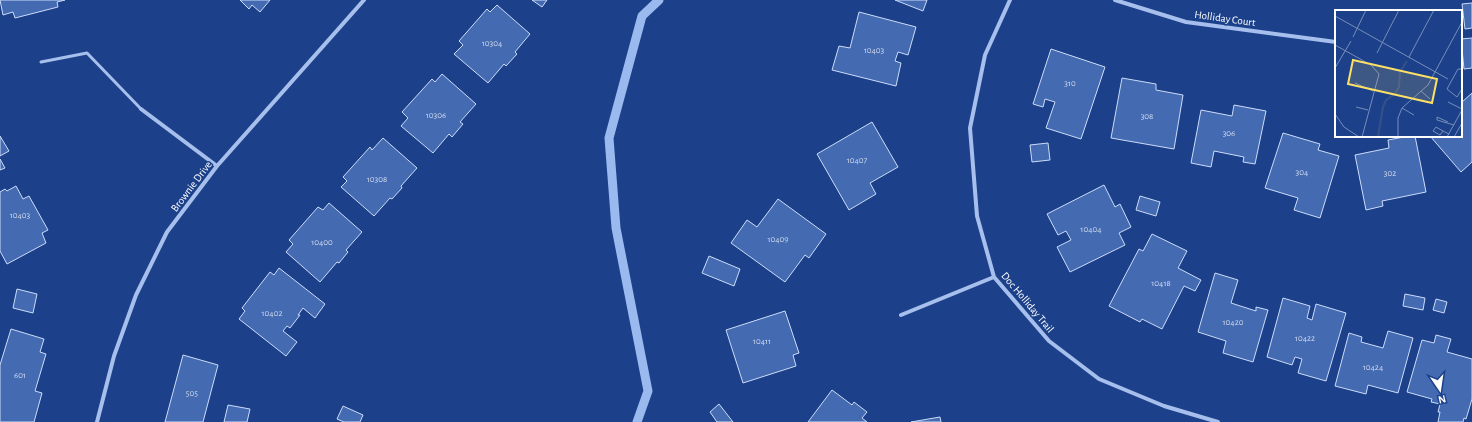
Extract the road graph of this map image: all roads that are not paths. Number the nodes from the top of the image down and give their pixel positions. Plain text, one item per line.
1 (364, 0) edge
2 (1010, 0) edge
3 (1115, 0) edge
4 (1335, 42) edge
5 (41, 62) dead end
6 (141, 108) joint
7 (217, 166) junction
8 (994, 277) junction
9 (901, 315) dead end
10 (98, 422) edge
11 (1218, 422) edge

1 - 7 street, Brownie Drive
2 - 8 street, Doc Holliday Trail
3 - 4 street, Holliday Court
5 - 6 lane
6 - 7 street
7 - 10 street, Brownie Drive
8 - 9 street
8 - 11 street, Doc Holliday Trail

